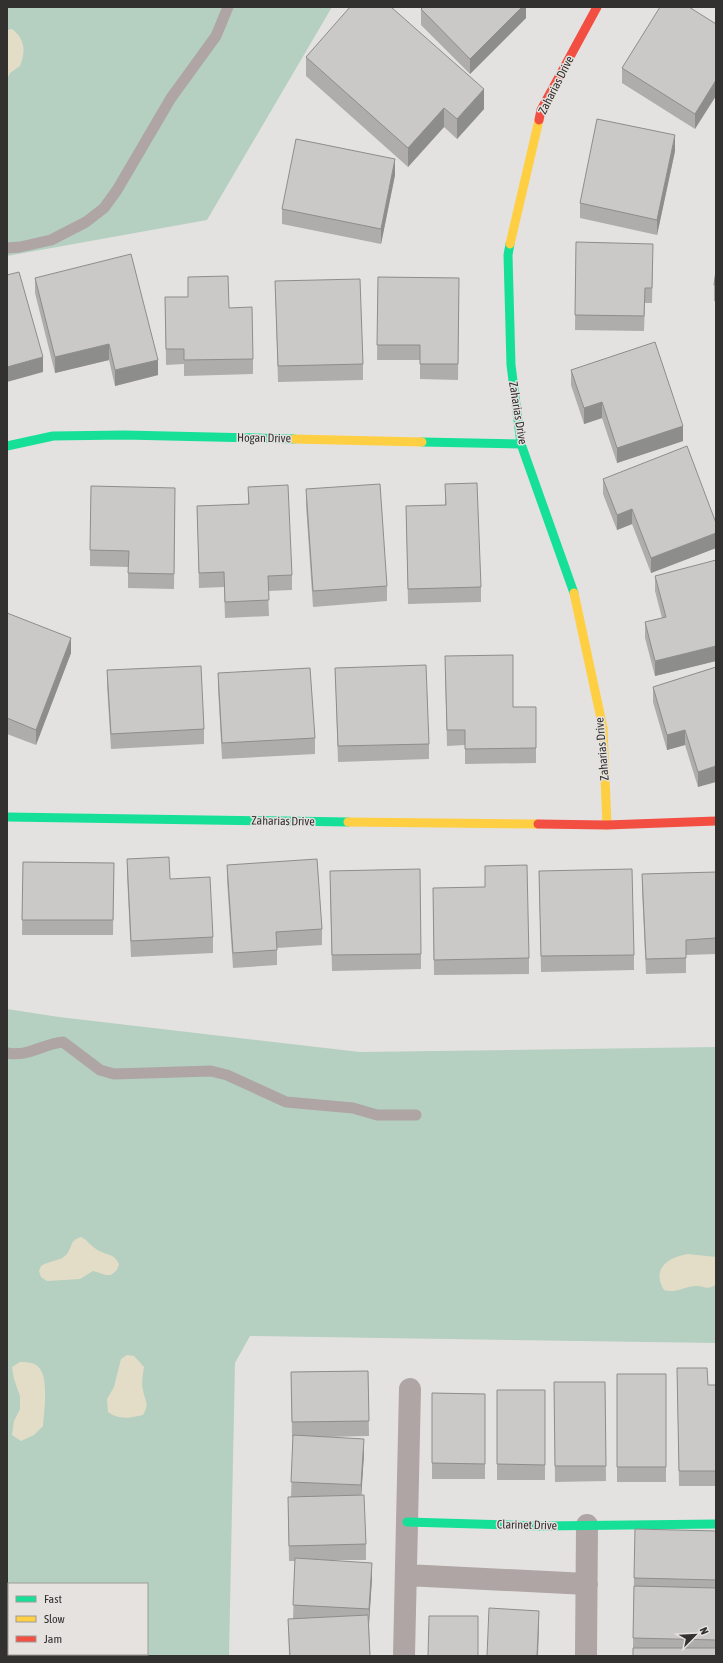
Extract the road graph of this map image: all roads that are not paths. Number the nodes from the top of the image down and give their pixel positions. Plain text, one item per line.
1 (228, 7) edge
2 (597, 7) edge
3 (7, 248) edge
4 (521, 444) junction
5 (7, 446) edge
6 (7, 817) edge
7 (716, 820) edge
8 (607, 825) junction
9 (7, 1053) edge
10 (416, 1115) dead end
11 (410, 1389) dead end
12 (407, 1522) junction
13 (716, 1524) edge
14 (587, 1525) junction
15 (406, 1576) junction
16 (587, 1584) junction
17 (404, 1656) edge
18 (586, 1656) edge

1 - 3 lane
2 - 4 street, Zaharias Drive
4 - 5 street, Hogan Drive
4 - 8 street, Zaharias Drive
6 - 8 street, Zaharias Drive
7 - 8 street, Zaharias Drive
9 - 10 lane
11 - 12 street
12 - 14 street, Clarinet Drive
12 - 15 street
13 - 14 street, Clarinet Drive
14 - 16 street
15 - 16 street
15 - 17 street
16 - 18 street

